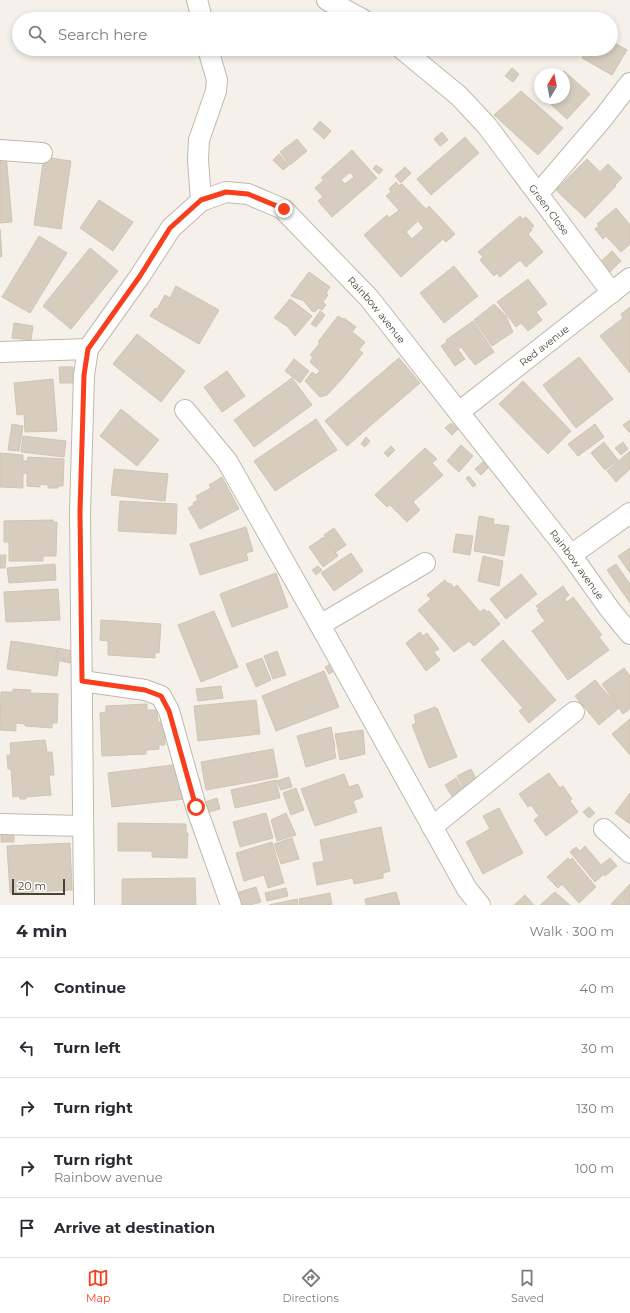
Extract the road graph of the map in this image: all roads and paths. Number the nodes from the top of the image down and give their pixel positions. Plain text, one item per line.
1 (198, 0) edge
2 (327, 0) edge
3 (350, 4) edge
4 (201, 12) edge
5 (356, 12) edge
6 (210, 56) edge
7 (410, 56) edge
8 (630, 83) edge
9 (0, 150) edge
10 (42, 153) dead end
11 (538, 194) junction
12 (201, 200) junction
13 (630, 278) edge
14 (612, 293) junction
15 (88, 349) junction
16 (0, 352) edge
17 (185, 410) dead end
18 (459, 412) junction
19 (630, 513) edge
20 (571, 555) junction
21 (425, 563) dead end
22 (320, 625) junction
23 (630, 634) edge
24 (82, 681) junction
25 (574, 712) dead end
26 (0, 824) edge
27 (83, 826) junction
28 (432, 827) junction
29 (604, 829) dead end
30 (630, 852) edge
31 (84, 905) edge
32 (231, 905) edge
33 (480, 905) edge

1 - 4 street
2 - 3 street
3 - 5 street
6 - 12 street
7 - 11 street, Green Close
8 - 11 street
9 - 10 street
11 - 14 street, Green Close
12 - 15 street, Rainbow avenue
12 - 18 street, Rainbow avenue
13 - 14 street, Red avenue
14 - 18 street, Red avenue
15 - 16 street
15 - 24 street
17 - 22 street
18 - 20 street, Rainbow avenue
19 - 20 street
20 - 23 street, Rainbow avenue
21 - 22 street
22 - 28 street
24 - 27 street
24 - 32 street
25 - 28 street
26 - 27 street
27 - 31 street
28 - 33 street
29 - 30 street

